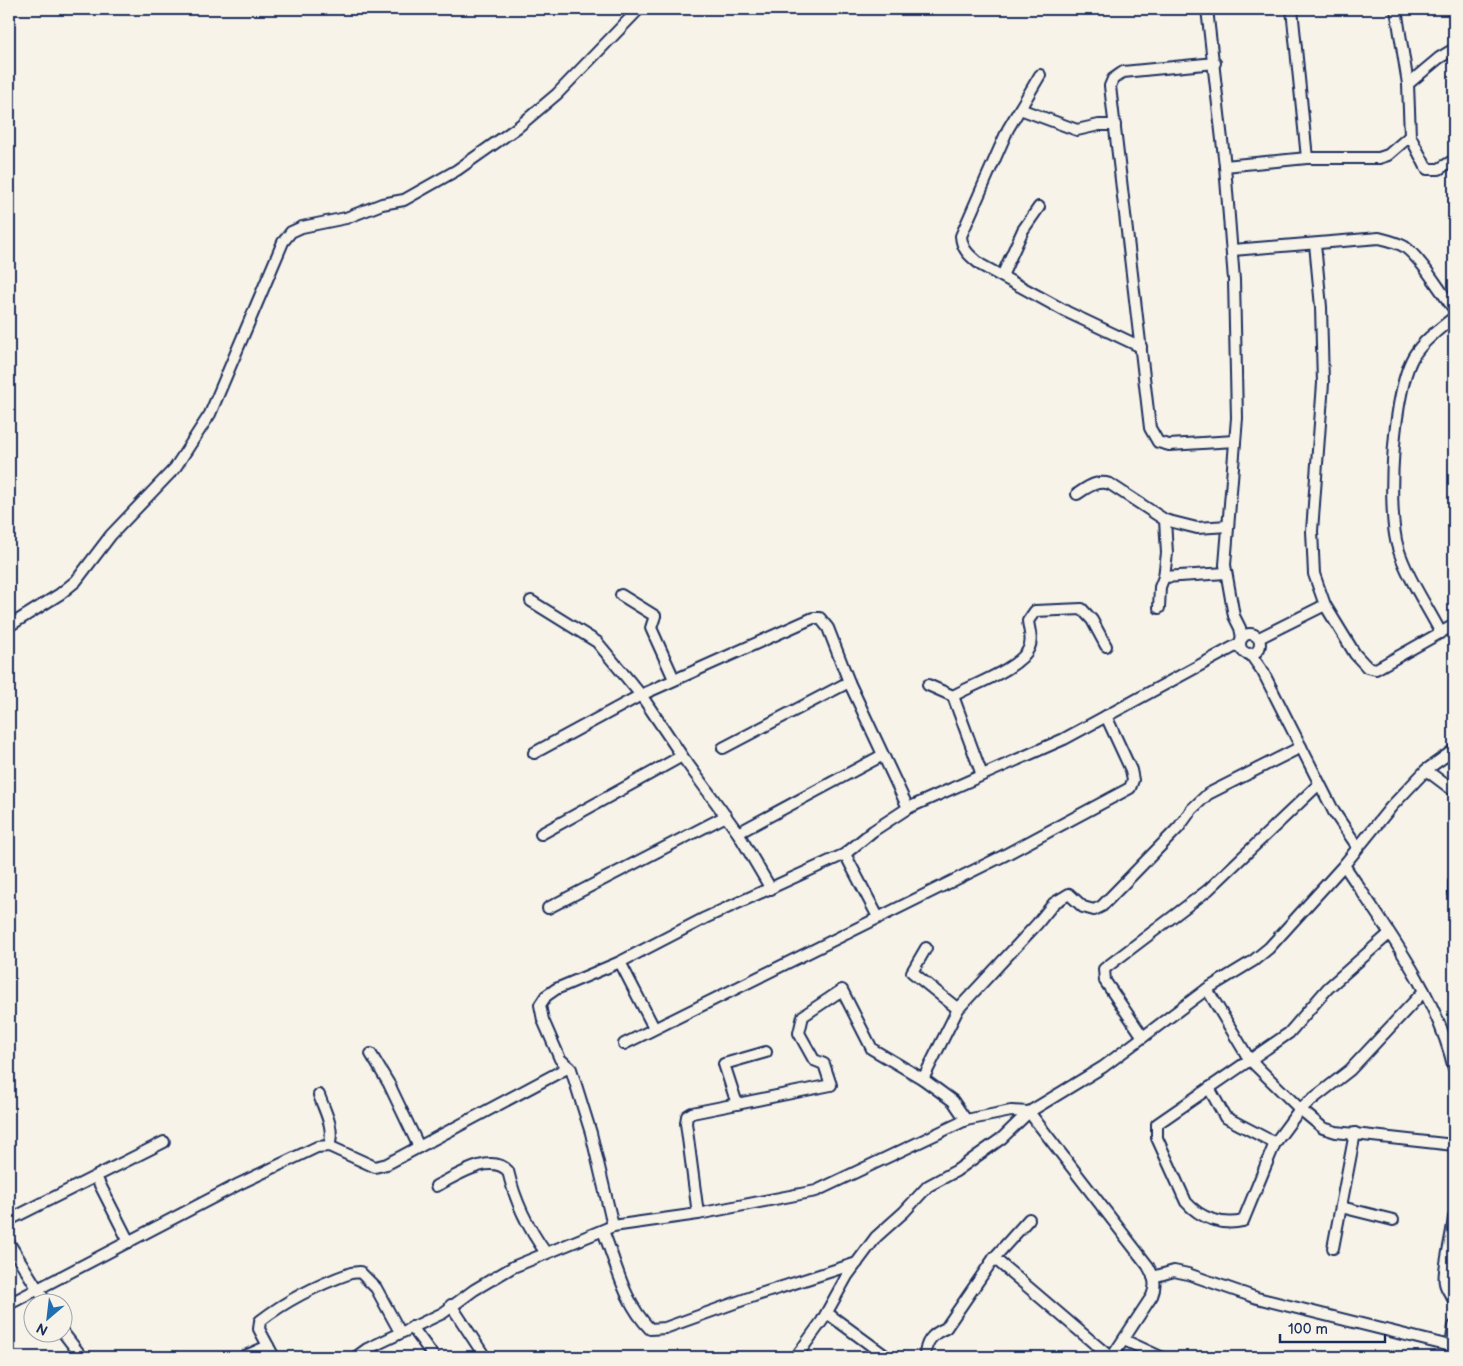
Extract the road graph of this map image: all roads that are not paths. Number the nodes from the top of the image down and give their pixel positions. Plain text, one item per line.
1 (639, 9) edge
2 (1207, 9) edge
3 (1292, 9) edge
4 (1396, 9) edge
5 (1454, 49) edge
6 (1215, 63) junction
7 (1040, 74) dead end
8 (1408, 84) junction
9 (1020, 109) junction
10 (1115, 126) junction
11 (1410, 136) junction
12 (1307, 158) junction
13 (1454, 160) edge
14 (1225, 166) junction
15 (1040, 207) dead end
16 (1316, 244) junction
17 (1233, 250) junction
18 (1002, 276) junction
19 (1454, 309) edge
20 (1454, 318) edge
21 (1141, 347) junction
22 (1235, 441) junction
23 (1077, 494) dead end
24 (1165, 520) junction
25 (1228, 526) junction
26 (1226, 573) junction
27 (1164, 577) junction
28 (622, 595) dead end
29 (531, 601) dead end
30 (1326, 605) junction
31 (1158, 608) dead end
32 (9, 626) edge
33 (1454, 626) edge
34 (1441, 632) junction
35 (1248, 642) junction
36 (1106, 646) dead end
37 (674, 679) junction
38 (849, 682) junction
39 (928, 685) dead end
40 (641, 695) junction
41 (953, 696) junction
42 (1106, 716) junction
43 (1301, 747) junction
44 (723, 748) dead end
45 (1454, 750) edge
46 (534, 753) dead end
47 (883, 755) junction
48 (682, 756) junction
49 (1426, 770) junction
50 (982, 776) junction
51 (1319, 784) junction
52 (1454, 790) edge
53 (908, 808) junction
54 (726, 816) junction
55 (738, 833) junction
56 (541, 834) dead end
57 (1357, 846) junction
58 (845, 854) junction
59 (1344, 865) junction
60 (1454, 882) edge
61 (771, 889) junction
62 (1454, 893) edge
63 (548, 908) dead end
64 (878, 917) junction
65 (1388, 934) junction
66 (926, 948) dead end
67 (620, 962) junction
68 (1207, 989) junction
69 (1424, 991) junction
70 (958, 1009) junction
71 (654, 1028) junction
72 (1143, 1037) junction
73 (624, 1044) dead end
74 (766, 1052) dead end
75 (371, 1054) dead end
76 (1249, 1059) junction
77 (569, 1068) junction
78 (1454, 1069) edge
79 (923, 1079) junction
80 (1209, 1088) junction
81 (319, 1095) dead end
82 (737, 1104) junction
83 (1300, 1109) junction
84 (1029, 1112) junction
85 (966, 1120) junction
86 (1355, 1133) junction
87 (164, 1142) dead end
88 (1275, 1143) junction
89 (1454, 1145) edge
90 (329, 1146) junction
91 (419, 1147) junction
92 (96, 1177) junction
93 (436, 1186) dead end
94 (1341, 1207) junction
95 (698, 1214) junction
96 (1454, 1217) edge
97 (1029, 1219) dead end
98 (9, 1220) edge
99 (1393, 1220) dead end
100 (608, 1228) junction
101 (1453, 1238) edge
102 (9, 1242) edge
103 (129, 1242) junction
104 (1332, 1248) dead end
105 (546, 1253) junction
106 (994, 1258) junction
107 (857, 1263) junction
108 (1153, 1277) junction
109 (39, 1289) junction
110 (42, 1294) edge
111 (1454, 1300) edge
112 (9, 1304) edge
113 (451, 1305) junction
114 (827, 1313) junction
115 (1454, 1326) edge
116 (412, 1327) junction
117 (400, 1332) junction
118 (1124, 1340) junction
119 (72, 1344) edge
120 (268, 1346) junction
121 (1453, 1346) edge
122 (82, 1357) edge
123 (243, 1357) edge
124 (274, 1357) edge
125 (356, 1357) edge
126 (434, 1357) edge
127 (485, 1357) edge
128 (796, 1357) edge
129 (888, 1357) edge
130 (925, 1357) edge
131 (1111, 1357) edge
132 (1161, 1357) edge

1 - 32 street
2 - 6 street
3 - 12 street
4 - 8 street
5 - 8 street
6 - 10 street
6 - 14 street
7 - 9 street
8 - 11 street
9 - 10 street
9 - 18 street
10 - 21 street
11 - 12 street
11 - 13 street
12 - 14 street
14 - 17 street
15 - 18 street
16 - 17 street
16 - 19 street
16 - 30 street
17 - 22 street
18 - 21 street
20 - 34 street
21 - 22 street
22 - 25 street
23 - 24 street
24 - 25 street
24 - 27 street
25 - 26 street
26 - 27 street
26 - 35 street
27 - 31 street
28 - 37 street
29 - 40 street
30 - 34 street
30 - 35 street
33 - 34 street
35 - 42 street
35 - 43 street
36 - 41 street
37 - 38 street
37 - 40 street
38 - 44 street
38 - 47 street
39 - 41 street
40 - 46 street
40 - 48 street
41 - 50 street
42 - 50 street
42 - 64 street
43 - 51 street
43 - 70 street
45 - 49 street
47 - 53 street
47 - 55 street
48 - 54 street
48 - 56 street
49 - 52 street
49 - 57 street
50 - 53 street
51 - 57 street
51 - 72 street
53 - 58 street
54 - 55 street
54 - 63 street
55 - 61 street
57 - 59 street
58 - 61 street
58 - 64 street
59 - 65 street
59 - 68 street
60 - 62 street
61 - 67 street
64 - 71 street
65 - 69 street
65 - 76 street
66 - 70 street
67 - 71 street
67 - 77 street
68 - 72 street
68 - 76 street
69 - 78 street
69 - 83 street
70 - 79 street
71 - 73 street
72 - 84 street
74 - 82 street
75 - 91 street
76 - 80 street
76 - 83 street
77 - 91 street
77 - 100 street
79 - 82 street
79 - 85 street
80 - 88 street
80 - 88 street
81 - 90 street
82 - 95 street
83 - 86 street
83 - 88 street
84 - 85 street
84 - 107 street
84 - 108 street
85 - 95 street
86 - 89 street
86 - 94 street
87 - 92 street
90 - 91 street
90 - 103 street
92 - 98 street
92 - 103 street
93 - 105 street
94 - 99 street
94 - 104 street
95 - 100 street
96 - 101 street
97 - 106 street
100 - 105 street
100 - 107 street
101 - 111 street
102 - 109 street
103 - 109 street
105 - 113 street
106 - 130 street
106 - 131 street
107 - 114 street
108 - 118 street
108 - 121 street
109 - 110 street
109 - 112 street
113 - 116 street
113 - 127 street
114 - 128 street
114 - 129 street
115 - 121 street
116 - 117 street
116 - 126 street
117 - 120 street
117 - 125 street
118 - 131 street
118 - 132 street
119 - 122 street
120 - 123 street
120 - 124 street

